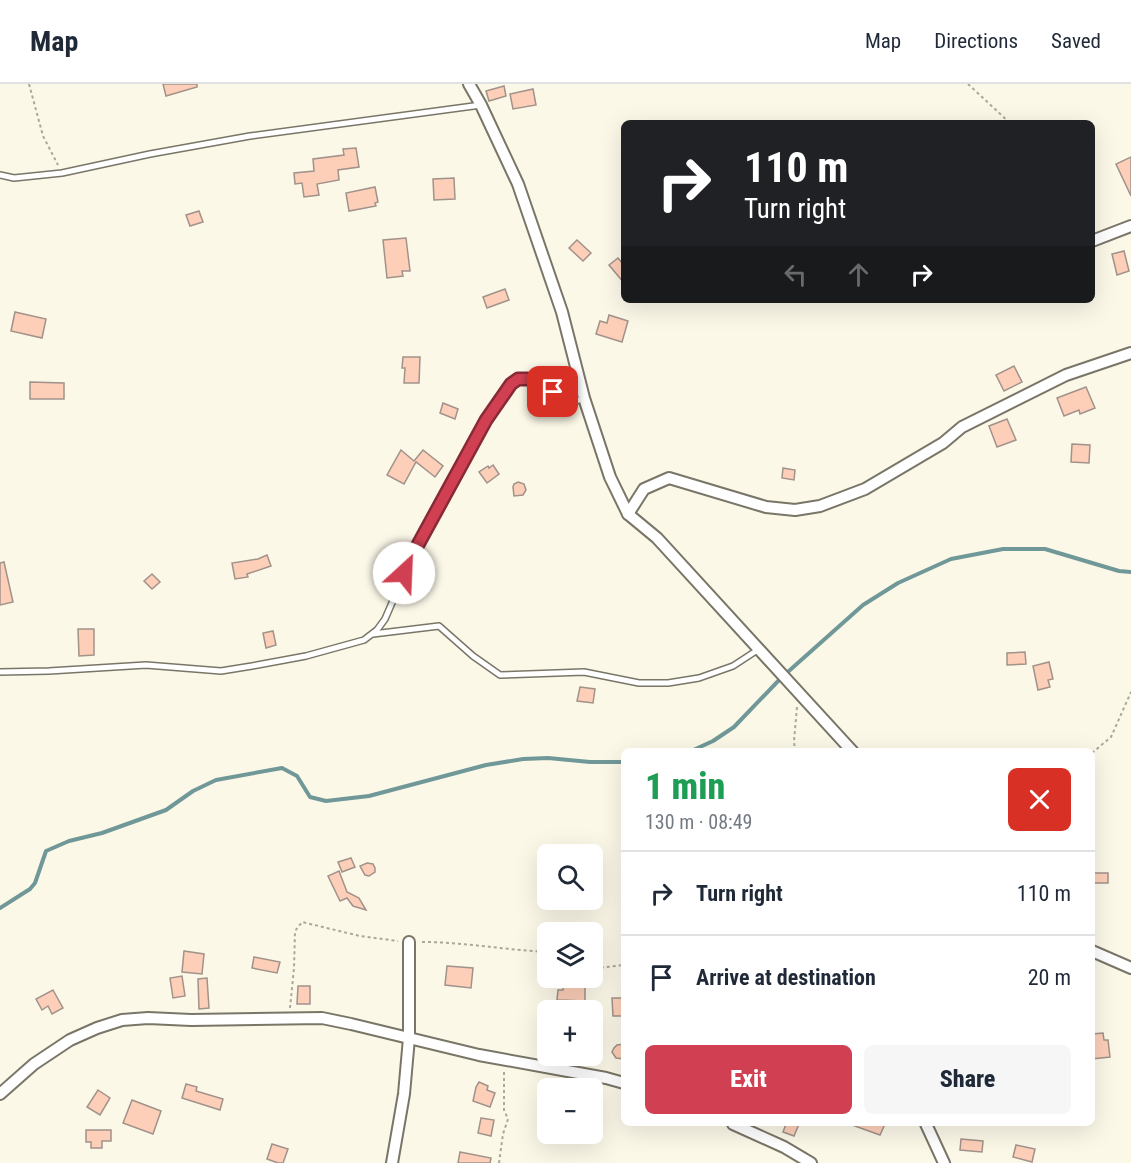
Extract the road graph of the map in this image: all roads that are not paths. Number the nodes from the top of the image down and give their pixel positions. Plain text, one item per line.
1 (469, 84) edge
2 (481, 105) junction
3 (0, 175) edge
4 (1131, 226) edge
5 (1095, 241) edge
6 (1131, 353) edge
7 (584, 398) junction
8 (628, 514) junction
9 (371, 634) junction
10 (762, 653) junction
11 (0, 672) edge
12 (850, 748) edge
13 (409, 942) road end
14 (1095, 952) edge
15 (1131, 968) edge
16 (409, 1038) junction
17 (621, 1082) edge
18 (0, 1094) edge
19 (737, 1126) edge
20 (927, 1126) edge
21 (392, 1163) edge
22 (811, 1163) edge
23 (944, 1163) edge

1 - 2 street
2 - 3 lane
2 - 7 street
4 - 5 street
6 - 8 street
7 - 8 street
7 - 9 lane
8 - 10 street
9 - 10 lane
9 - 11 lane
10 - 12 street
13 - 16 street
14 - 15 street
16 - 17 street
16 - 18 street
16 - 21 street
19 - 22 street
20 - 23 street

